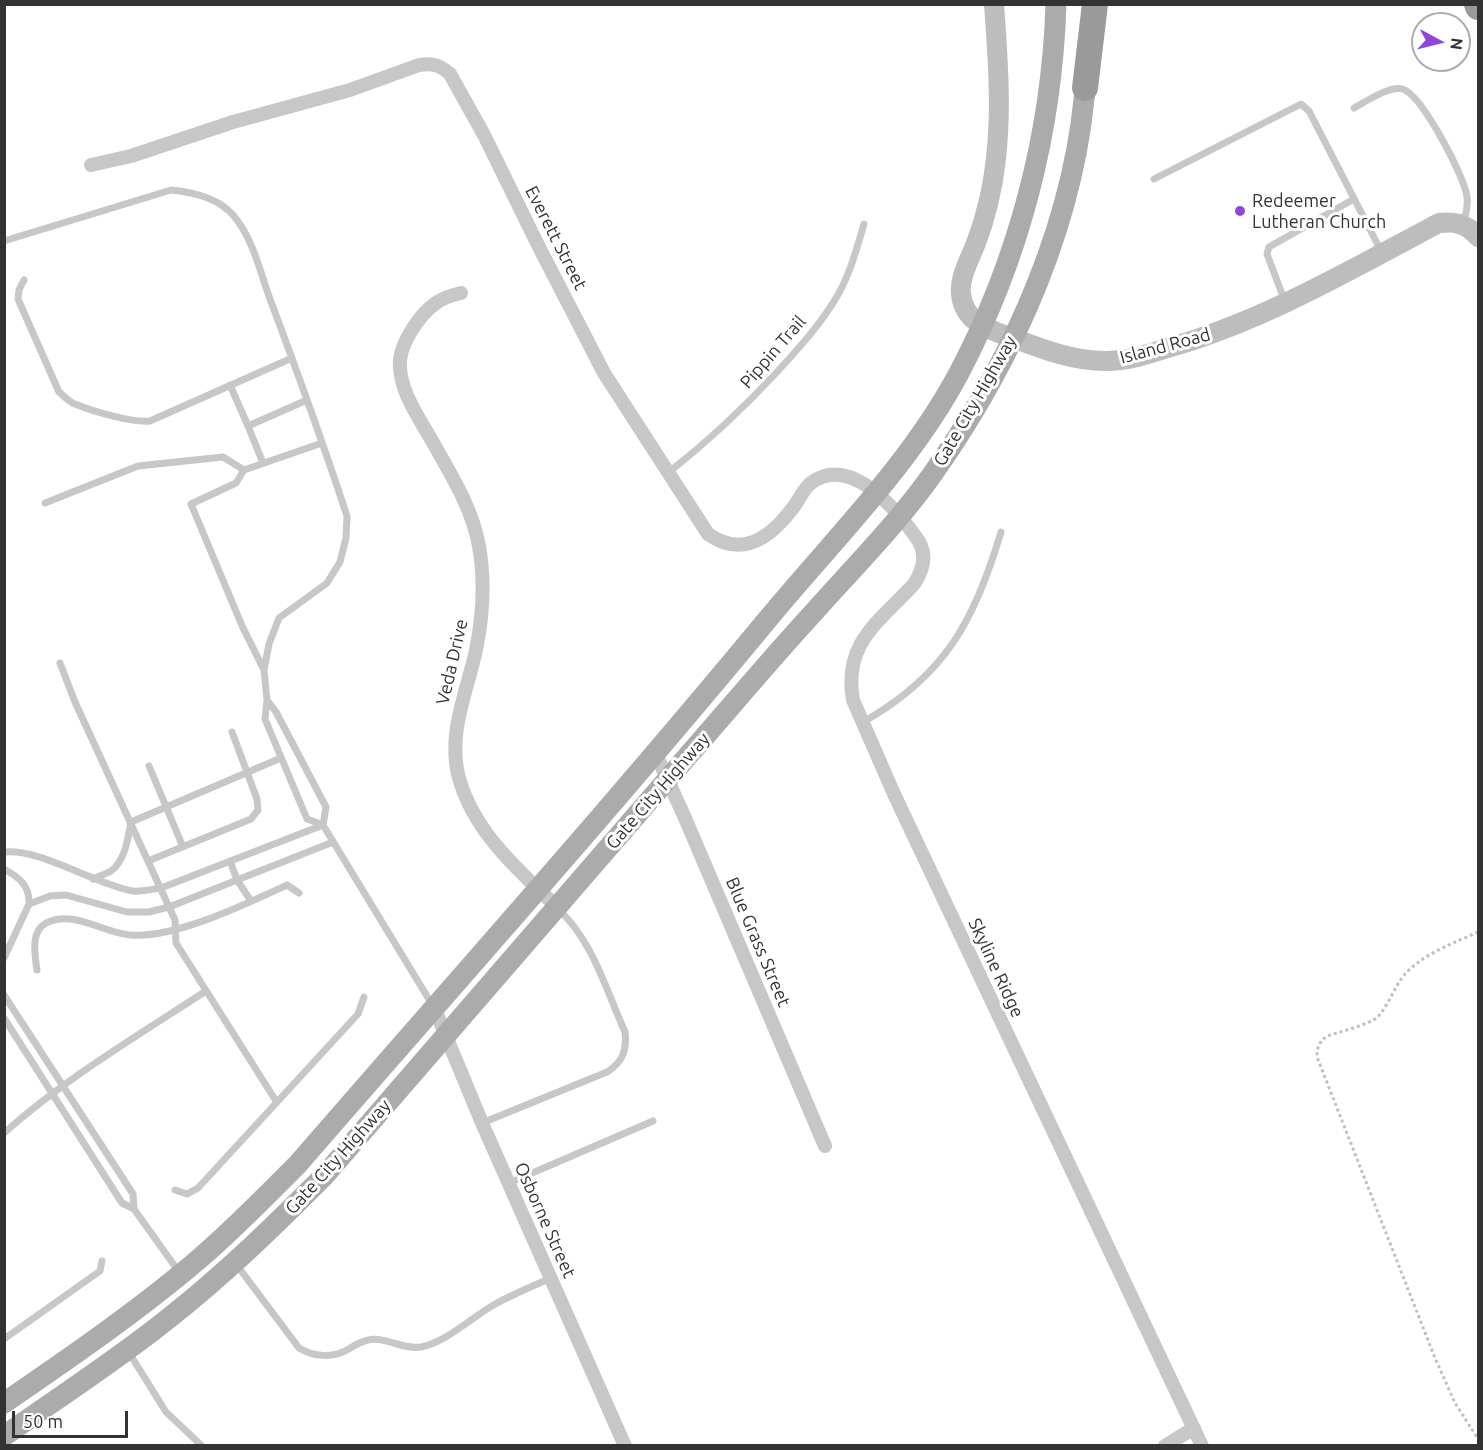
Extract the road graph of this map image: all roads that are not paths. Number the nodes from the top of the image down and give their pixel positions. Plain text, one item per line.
1 (994, 4) edge
2 (1056, 4) edge
3 (1088, 4) edge
4 (1095, 4) edge
5 (1085, 88) junction
6 (1354, 108) dead end
7 (91, 165) dead end
8 (1154, 179) dead end
9 (1354, 199) junction
10 (864, 224) dead end
11 (1463, 224) junction
12 (1479, 237) edge
13 (4, 241) edge
14 (1382, 253) junction
15 (24, 280) dead end
16 (461, 293) dead end
17 (1285, 302) junction
18 (983, 326) junction
19 (1013, 338) junction
20 (292, 358) junction
21 (230, 386) junction
22 (307, 400) junction
23 (248, 426) junction
24 (322, 443) junction
25 (263, 464) junction
26 (244, 470) junction
27 (668, 473) junction
28 (875, 493) junction
29 (45, 503) dead end
30 (901, 516) junction
31 (1001, 532) dead end
32 (60, 663) dead end
33 (264, 670) junction
34 (267, 700) junction
35 (863, 723) junction
36 (232, 732) dead end
37 (655, 752) junction
38 (281, 758) junction
39 (149, 766) dead end
40 (248, 772) junction
41 (667, 780) junction
42 (166, 807) junction
43 (131, 822) junction
44 (323, 825) junction
45 (333, 842) junction
46 (183, 847) junction
47 (4, 852) edge
48 (148, 861) junction
49 (230, 861) junction
50 (4, 869) edge
51 (93, 879) junction
52 (237, 880) junction
53 (161, 888) junction
54 (537, 888) junction
55 (299, 893) dead end
56 (251, 901) junction
57 (29, 904) junction
58 (169, 907) junction
59 (556, 907) junction
60 (175, 930) junction
61 (5, 956) edge
62 (37, 970) dead end
63 (206, 991) junction
64 (4, 995) edge
65 (364, 997) dead end
66 (434, 1007) junction
67 (4, 1018) edge
68 (446, 1036) junction
69 (63, 1086) junction
70 (52, 1093) junction
71 (276, 1101) junction
72 (653, 1121) dead end
73 (482, 1123) junction
74 (4, 1133) edge
75 (825, 1146) dead end
76 (509, 1184) junction
77 (175, 1190) dead end
78 (134, 1209) junction
79 (102, 1261) dead end
80 (235, 1262) junction
81 (180, 1274) junction
82 (550, 1278) junction
83 (4, 1339) edge
84 (127, 1348) junction
85 (4, 1403) edge
86 (1194, 1428) junction
87 (4, 1436) edge
88 (202, 1446) edge
89 (625, 1446) edge
90 (1166, 1446) edge
91 (1202, 1446) edge

1 - 18 street, Island Road
2 - 18 main road, Gate City Highway
3 - 5 main road, Gate City Highway
4 - 5 highway
5 - 19 main road, Gate City Highway
6 - 11 lane
7 - 27 street, Everett Street
8 - 9 lane
9 - 14 lane
9 - 17 lane
10 - 27 lane, Pippin Trail
11 - 12 street
11 - 14 street, Island Road
13 - 20 lane
14 - 17 street, Island Road
15 - 21 lane
16 - 54 street, Veda Drive
17 - 19 street, Island Road
18 - 19 street, Island Road
18 - 28 main road, Gate City Highway
19 - 30 main road, Gate City Highway
20 - 21 lane
20 - 22 lane
21 - 23 lane
22 - 23 lane
22 - 24 lane
23 - 25 lane
24 - 25 lane
24 - 33 lane
25 - 26 lane
26 - 29 lane
26 - 33 lane
27 - 28 street, Everett Street
28 - 30 street, Everett Street
28 - 37 main road, Gate City Highway
30 - 35 street, Skyline Ridge
30 - 41 main road, Gate City Highway
31 - 35 lane
32 - 43 lane
33 - 34 lane
34 - 38 lane
34 - 44 lane
35 - 86 street, Skyline Ridge
36 - 40 lane
37 - 41 street, Blue Grass Street
37 - 54 main road, Gate City Highway
38 - 40 lane
38 - 44 lane
39 - 42 lane
40 - 42 lane
40 - 46 lane
41 - 59 main road, Gate City Highway
41 - 75 street, Blue Grass Street
42 - 43 lane
42 - 46 lane
43 - 48 lane
43 - 51 lane
44 - 45 lane
44 - 49 lane
45 - 52 lane
45 - 66 lane
46 - 48 lane
47 - 51 lane
48 - 53 lane
49 - 52 lane
49 - 53 lane
50 - 57 lane
51 - 53 lane
52 - 56 lane
52 - 58 lane
53 - 58 lane
54 - 59 street, Veda Drive
54 - 66 main road, Gate City Highway
55 - 56 lane
56 - 60 lane
57 - 58 lane
57 - 61 lane
58 - 60 lane
59 - 68 main road, Gate City Highway
59 - 73 lane
60 - 62 lane
60 - 63 lane
63 - 69 lane
63 - 71 lane
64 - 69 lane
65 - 71 lane
66 - 68 street, Osborne Street
66 - 81 main road, Gate City Highway
67 - 70 lane
68 - 73 street, Osborne Street
68 - 80 main road, Gate City Highway
69 - 70 lane
69 - 78 lane
70 - 74 lane
70 - 78 lane
71 - 77 lane
72 - 76 lane
73 - 76 street, Osborne Street
76 - 82 street, Osborne Street
78 - 81 lane
79 - 83 lane
80 - 82 lane
80 - 84 main road, Gate City Highway
81 - 85 main road, Gate City Highway
82 - 89 street, Osborne Street
84 - 87 main road, Gate City Highway
84 - 88 lane
86 - 90 street
86 - 91 street, Skyline Ridge

